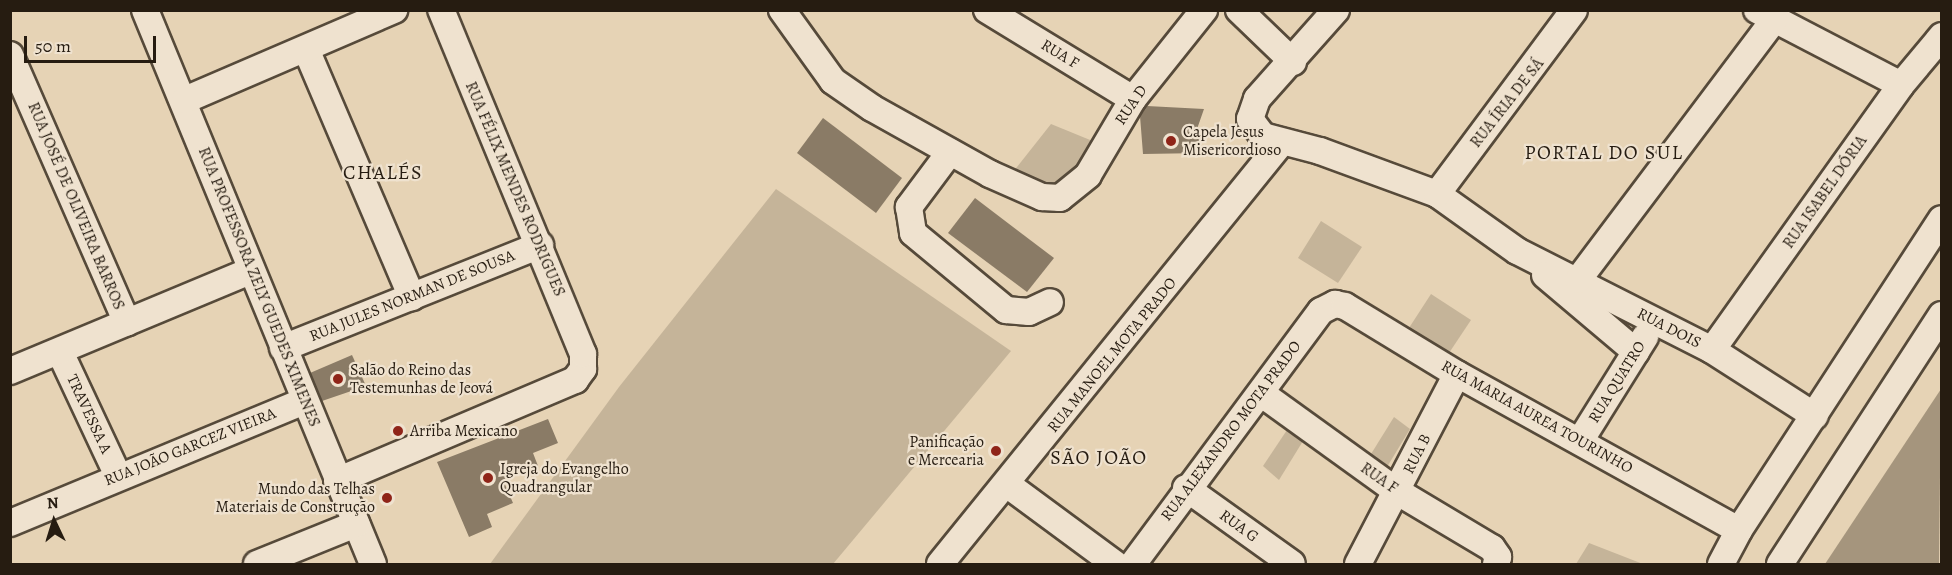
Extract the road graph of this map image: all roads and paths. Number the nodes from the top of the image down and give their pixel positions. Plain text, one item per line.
1 (146, 10) edge
2 (394, 10) edge
3 (441, 10) edge
4 (782, 10) edge
5 (987, 10) edge
6 (1204, 10) edge
7 (1239, 10) edge
8 (1336, 10) edge
9 (1574, 10) edge
10 (1765, 15) edge
11 (1941, 36) edge
12 (306, 49) junction
13 (10, 56) edge
14 (1293, 62) junction
15 (1901, 85) junction
16 (1133, 99) junction
17 (185, 100) junction
18 (1281, 143) junction
19 (943, 161) junction
20 (1437, 194) junction
21 (1941, 219) edge
22 (540, 245) junction
23 (1517, 251) junction
24 (250, 271) junction
25 (1578, 280) junction
26 (412, 297) junction
27 (1050, 302) dead end
28 (1335, 304) joint
29 (1941, 315) edge
30 (1655, 322) junction
31 (127, 323) junction
32 (283, 348) junction
33 (1712, 350) junction
34 (60, 352) junction
35 (1636, 352) junction
36 (10, 371) edge
37 (1458, 375) junction
38 (1262, 394) junction
39 (304, 401) junction
40 (1815, 416) junction
41 (1580, 441) junction
42 (118, 476) junction
43 (337, 481) junction
44 (1008, 485) junction
45 (1186, 488) junction
46 (1398, 492) junction
47 (10, 523) edge
48 (356, 524) junction
49 (1740, 530) junction
50 (1497, 561) edge
51 (257, 564) edge
52 (373, 564) edge
53 (940, 564) edge
54 (1115, 564) edge
55 (1133, 564) edge
56 (1292, 564) edge
57 (1358, 564) edge
58 (1721, 564) edge
59 (1780, 564) edge

1 - 17 street, RUA PROFESSORA ZELY GUEDES XIMENES
2 - 12 street
3 - 22 street, RUA FÉLIX MENDES RODRIGUES
4 - 19 street
5 - 16 street, RUA F
6 - 16 street, RUA D
7 - 14 street
8 - 14 street
9 - 20 street, RUA ÍRIA DE SÁ
10 - 15 street
10 - 25 street
11 - 15 street, RUA ISABEL DÓRIA
12 - 17 street
12 - 26 street
13 - 31 street, RUA JOSÉ DE OLIVEIRA BARROS
14 - 18 street, RUA DOIS
15 - 33 street, RUA ISABEL DÓRIA
16 - 19 street, RUA D
17 - 24 street, RUA PROFESSORA ZELY GUEDES XIMENES
18 - 20 street, RUA DOIS
18 - 44 street, RUA MANOEL MOTA PRADO
19 - 27 street
20 - 23 street, RUA DOIS
21 - 40 street
22 - 26 street, RUA JULES NORMAN DE SOUSA
22 - 43 street, RUA FÉLIX MENDES RODRIGUES
23 - 25 street, RUA DOIS
23 - 35 street, RUA DOIS
24 - 31 street
24 - 32 street, RUA PROFESSORA ZELY GUEDES XIMENES
25 - 30 street, RUA DOIS
26 - 32 street, RUA JULES NORMAN DE SOUSA
28 - 37 street, RUA MARIA AUREA TOURINHO
28 - 38 street, RUA ALEXANDRO MOTA PRADO
29 - 59 street
30 - 33 street, RUA DOIS
30 - 35 street, RUA QUATRO
31 - 34 street
32 - 39 street, RUA PROFESSORA ZELY GUEDES XIMENES
33 - 40 street, RUA DOIS
34 - 36 street
34 - 42 street, TRAVESSA A
35 - 41 street, RUA QUATRO
37 - 41 street, RUA MARIA AUREA TOURINHO
37 - 46 street, RUA B
38 - 45 street, RUA ALEXANDRO MOTA PRADO
38 - 46 street, RUA F
39 - 42 street, RUA JOÃO GARCEZ VIEIRA
39 - 43 street, RUA PROFESSORA ZELY GUEDES XIMENES
40 - 49 street
41 - 49 street, RUA MARIA AUREA TOURINHO
42 - 47 street, RUA JOÃO GARCEZ VIEIRA
43 - 48 street, RUA PROFESSORA ZELY GUEDES XIMENES
44 - 53 street, RUA MANOEL MOTA PRADO
44 - 54 street
45 - 55 street, RUA ALEXANDRO MOTA PRADO
45 - 56 street, RUA G
46 - 50 street, RUA F
46 - 57 street, RUA B
48 - 51 street
48 - 52 street, RUA PROFESSORA ZELY GUEDES XIMENES
49 - 58 street

